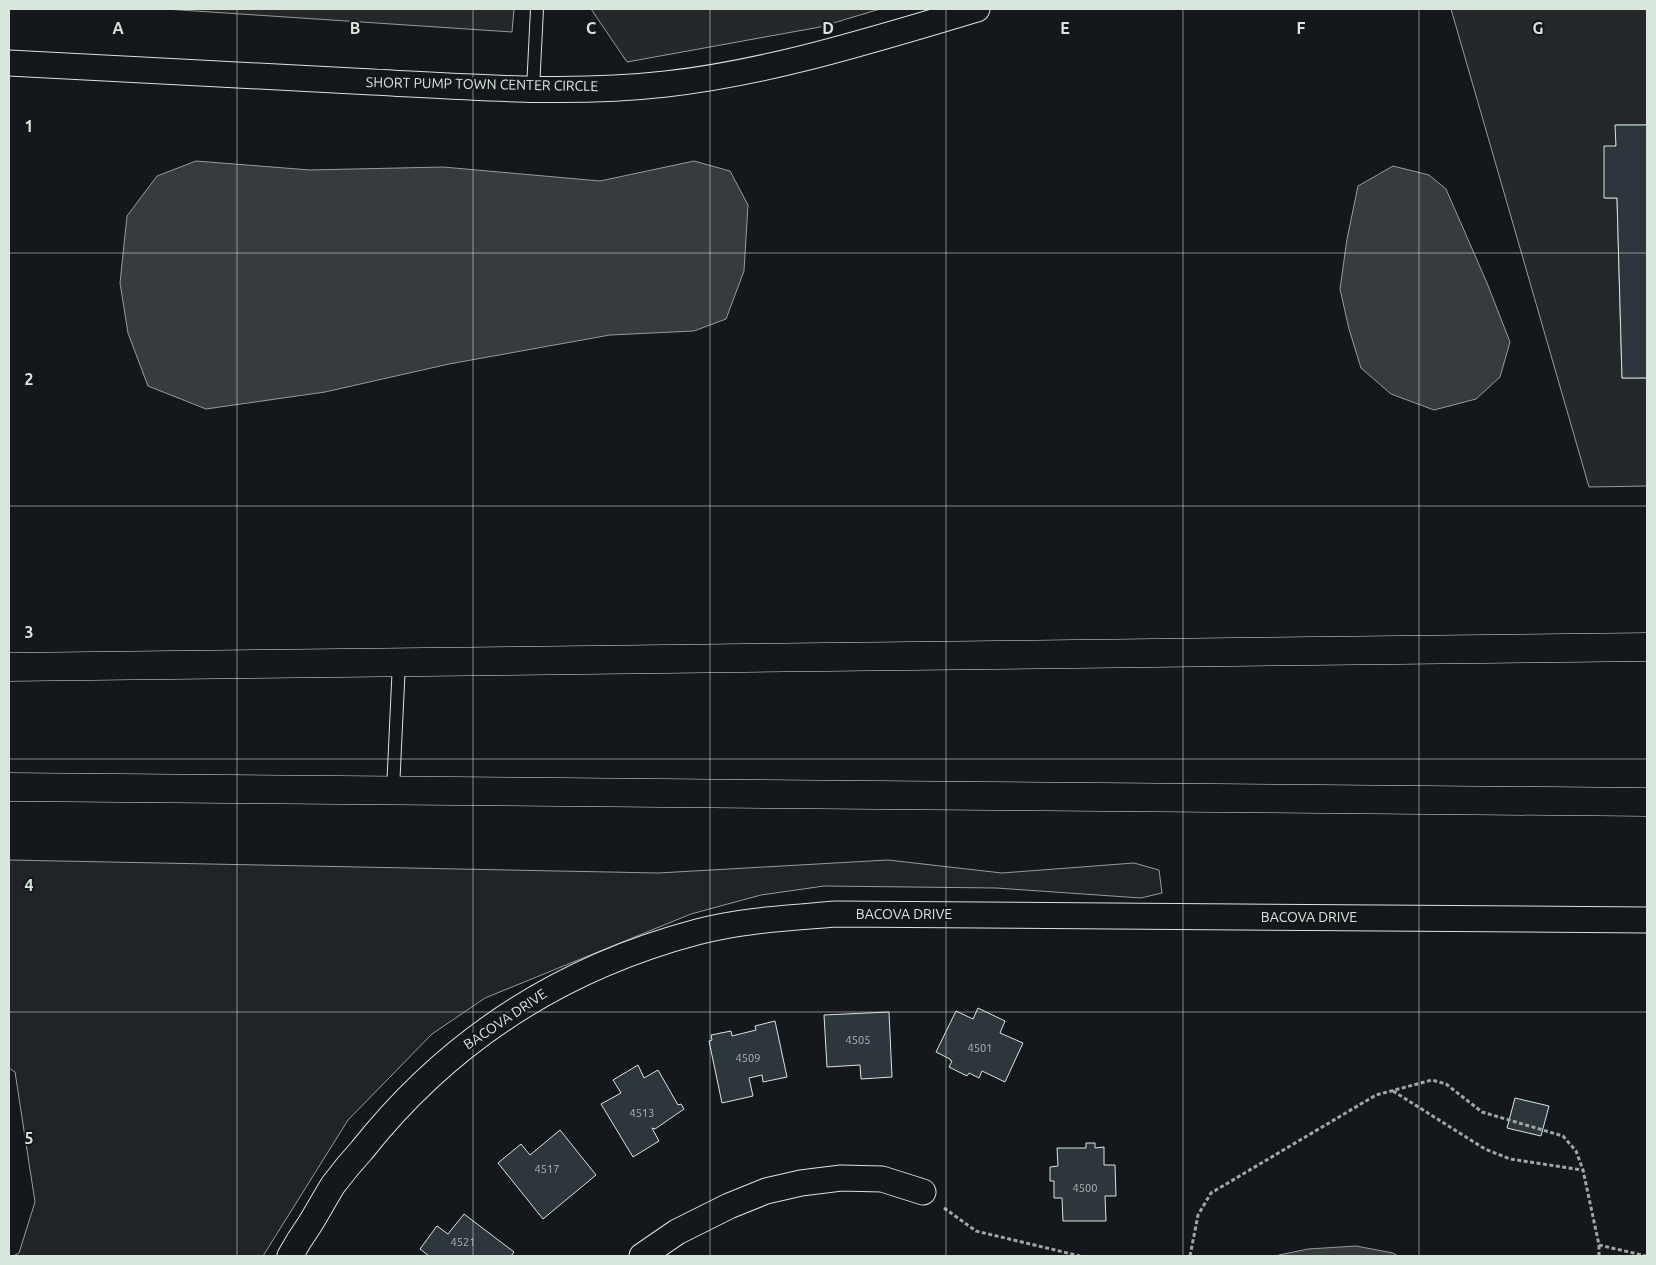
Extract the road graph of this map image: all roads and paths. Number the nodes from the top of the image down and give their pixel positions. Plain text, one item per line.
1 (537, 9) edge
2 (976, 9) edge
3 (9, 63) edge
4 (533, 89) junction
5 (1647, 647) edge
6 (399, 662) junction
7 (9, 667) edge
8 (9, 787) edge
9 (393, 790) junction
10 (1647, 802) edge
11 (1647, 920) edge
12 (1392, 1091) junction
13 (1583, 1170) junction
14 (922, 1192) joint
15 (1599, 1244) junction
16 (290, 1256) edge
17 (642, 1256) edge
18 (1080, 1256) edge
19 (1190, 1256) edge
20 (1599, 1256) edge
21 (1646, 1256) edge

1 - 4 lane
2 - 4 street, SHORT PUMP TOWN CENTER CIRCLE
3 - 4 street, SHORT PUMP TOWN CENTER CIRCLE
5 - 6 highway
6 - 7 highway
6 - 9 lane
8 - 9 highway
9 - 10 highway
11 - 16 street, BACOVA DRIVE
12 - 13 path
12 - 13 path
12 - 19 path
13 - 15 path
14 - 17 street
14 - 18 path
15 - 20 path
15 - 21 path

